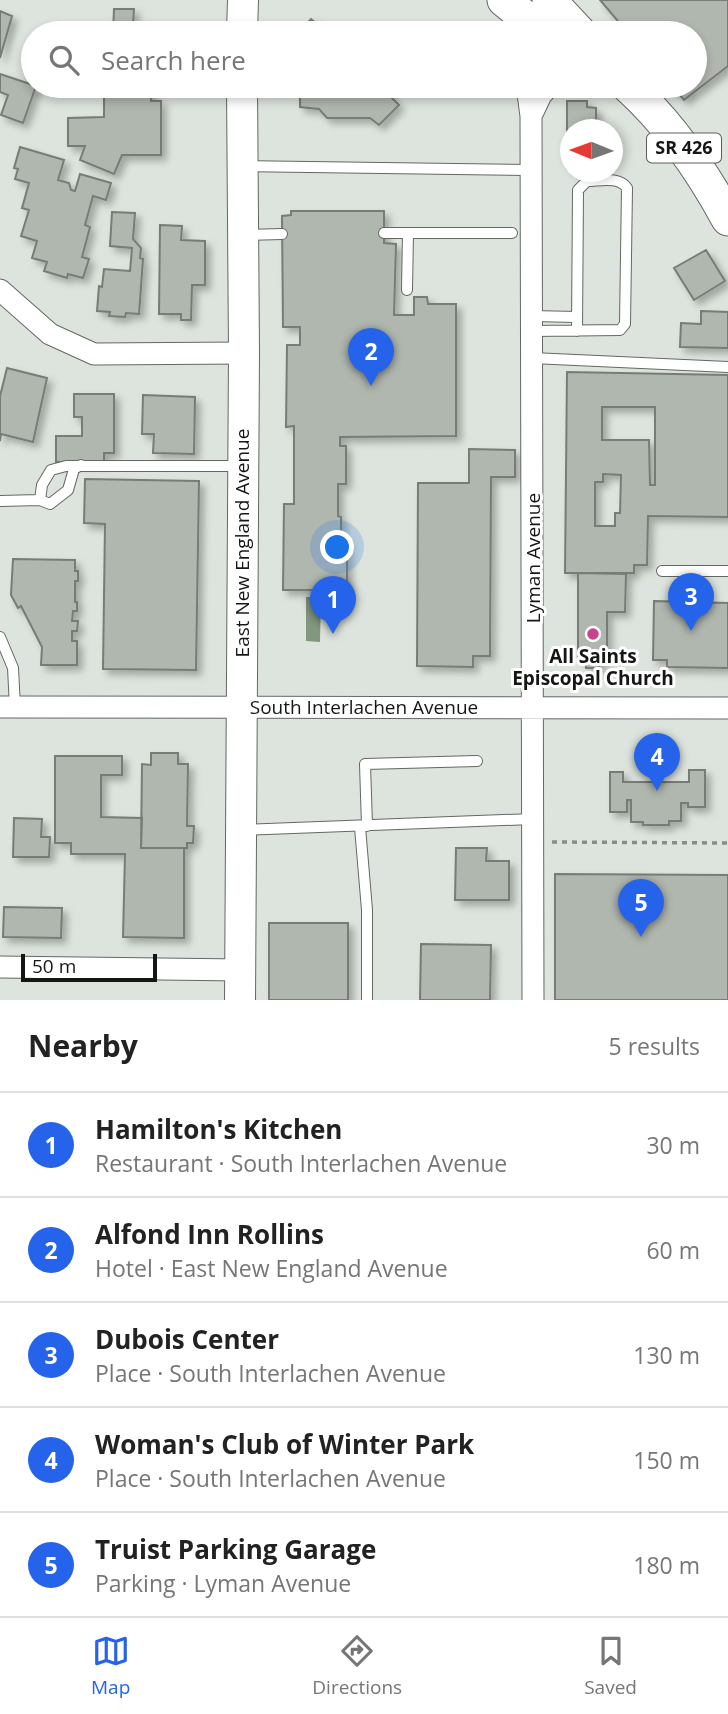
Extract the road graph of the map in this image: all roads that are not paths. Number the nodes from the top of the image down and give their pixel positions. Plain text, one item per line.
1 (243, 0) edge
2 (242, 21) edge
3 (242, 98) edge
4 (529, 98) edge
5 (539, 98) edge
6 (640, 98) edge
7 (531, 116) junction
8 (241, 166) junction
9 (531, 170) junction
10 (728, 219) edge
11 (384, 233) dead end
12 (408, 233) junction
13 (512, 233) dead end
14 (282, 234) dead end
15 (242, 235) junction
16 (0, 290) edge
17 (407, 290) dead end
18 (578, 317) junction
19 (531, 324) junction
20 (577, 331) junction
21 (244, 354) junction
22 (532, 358) junction
23 (728, 367) edge
24 (81, 465) junction
25 (243, 466) junction
26 (0, 500) edge
27 (40, 500) junction
28 (662, 571) dead end
29 (728, 571) edge
30 (0, 637) edge
31 (8, 707) edge
32 (242, 707) junction
33 (533, 708) junction
34 (728, 708) edge
35 (477, 761) dead end
36 (533, 819) junction
37 (364, 826) junction
38 (241, 830) junction
39 (0, 967) edge
40 (240, 971) junction
41 (240, 1000) edge
42 (367, 1000) edge
43 (533, 1000) edge

1 - 2 street
3 - 8 street, East New England Avenue
4 - 7 street, Lyman Avenue
5 - 7 street
6 - 10 main road, SR 426
7 - 9 street, Lyman Avenue
8 - 9 lane
8 - 15 street, East New England Avenue
9 - 19 street, Lyman Avenue
11 - 12 lane
12 - 13 lane
12 - 17 lane
14 - 15 lane
15 - 21 street, East New England Avenue
16 - 21 street
18 - 19 lane
18 - 20 lane
18 - 20 lane
19 - 20 lane
19 - 22 street, Lyman Avenue
21 - 25 street, East New England Avenue
22 - 23 lane
22 - 33 street, Lyman Avenue
24 - 25 lane
24 - 27 lane
24 - 27 lane
25 - 32 street, East New England Avenue
26 - 27 lane
28 - 29 lane
30 - 31 lane
31 - 32 street, South Interlachen Avenue
32 - 33 street, South Interlachen Avenue
32 - 38 street, East New England Avenue
33 - 34 street, South Interlachen Avenue
33 - 36 street, Lyman Avenue
35 - 37 lane
36 - 37 lane
36 - 43 street, Lyman Avenue
37 - 38 lane
37 - 42 lane
38 - 40 street, East New England Avenue
39 - 40 street
40 - 41 street, East New England Avenue

